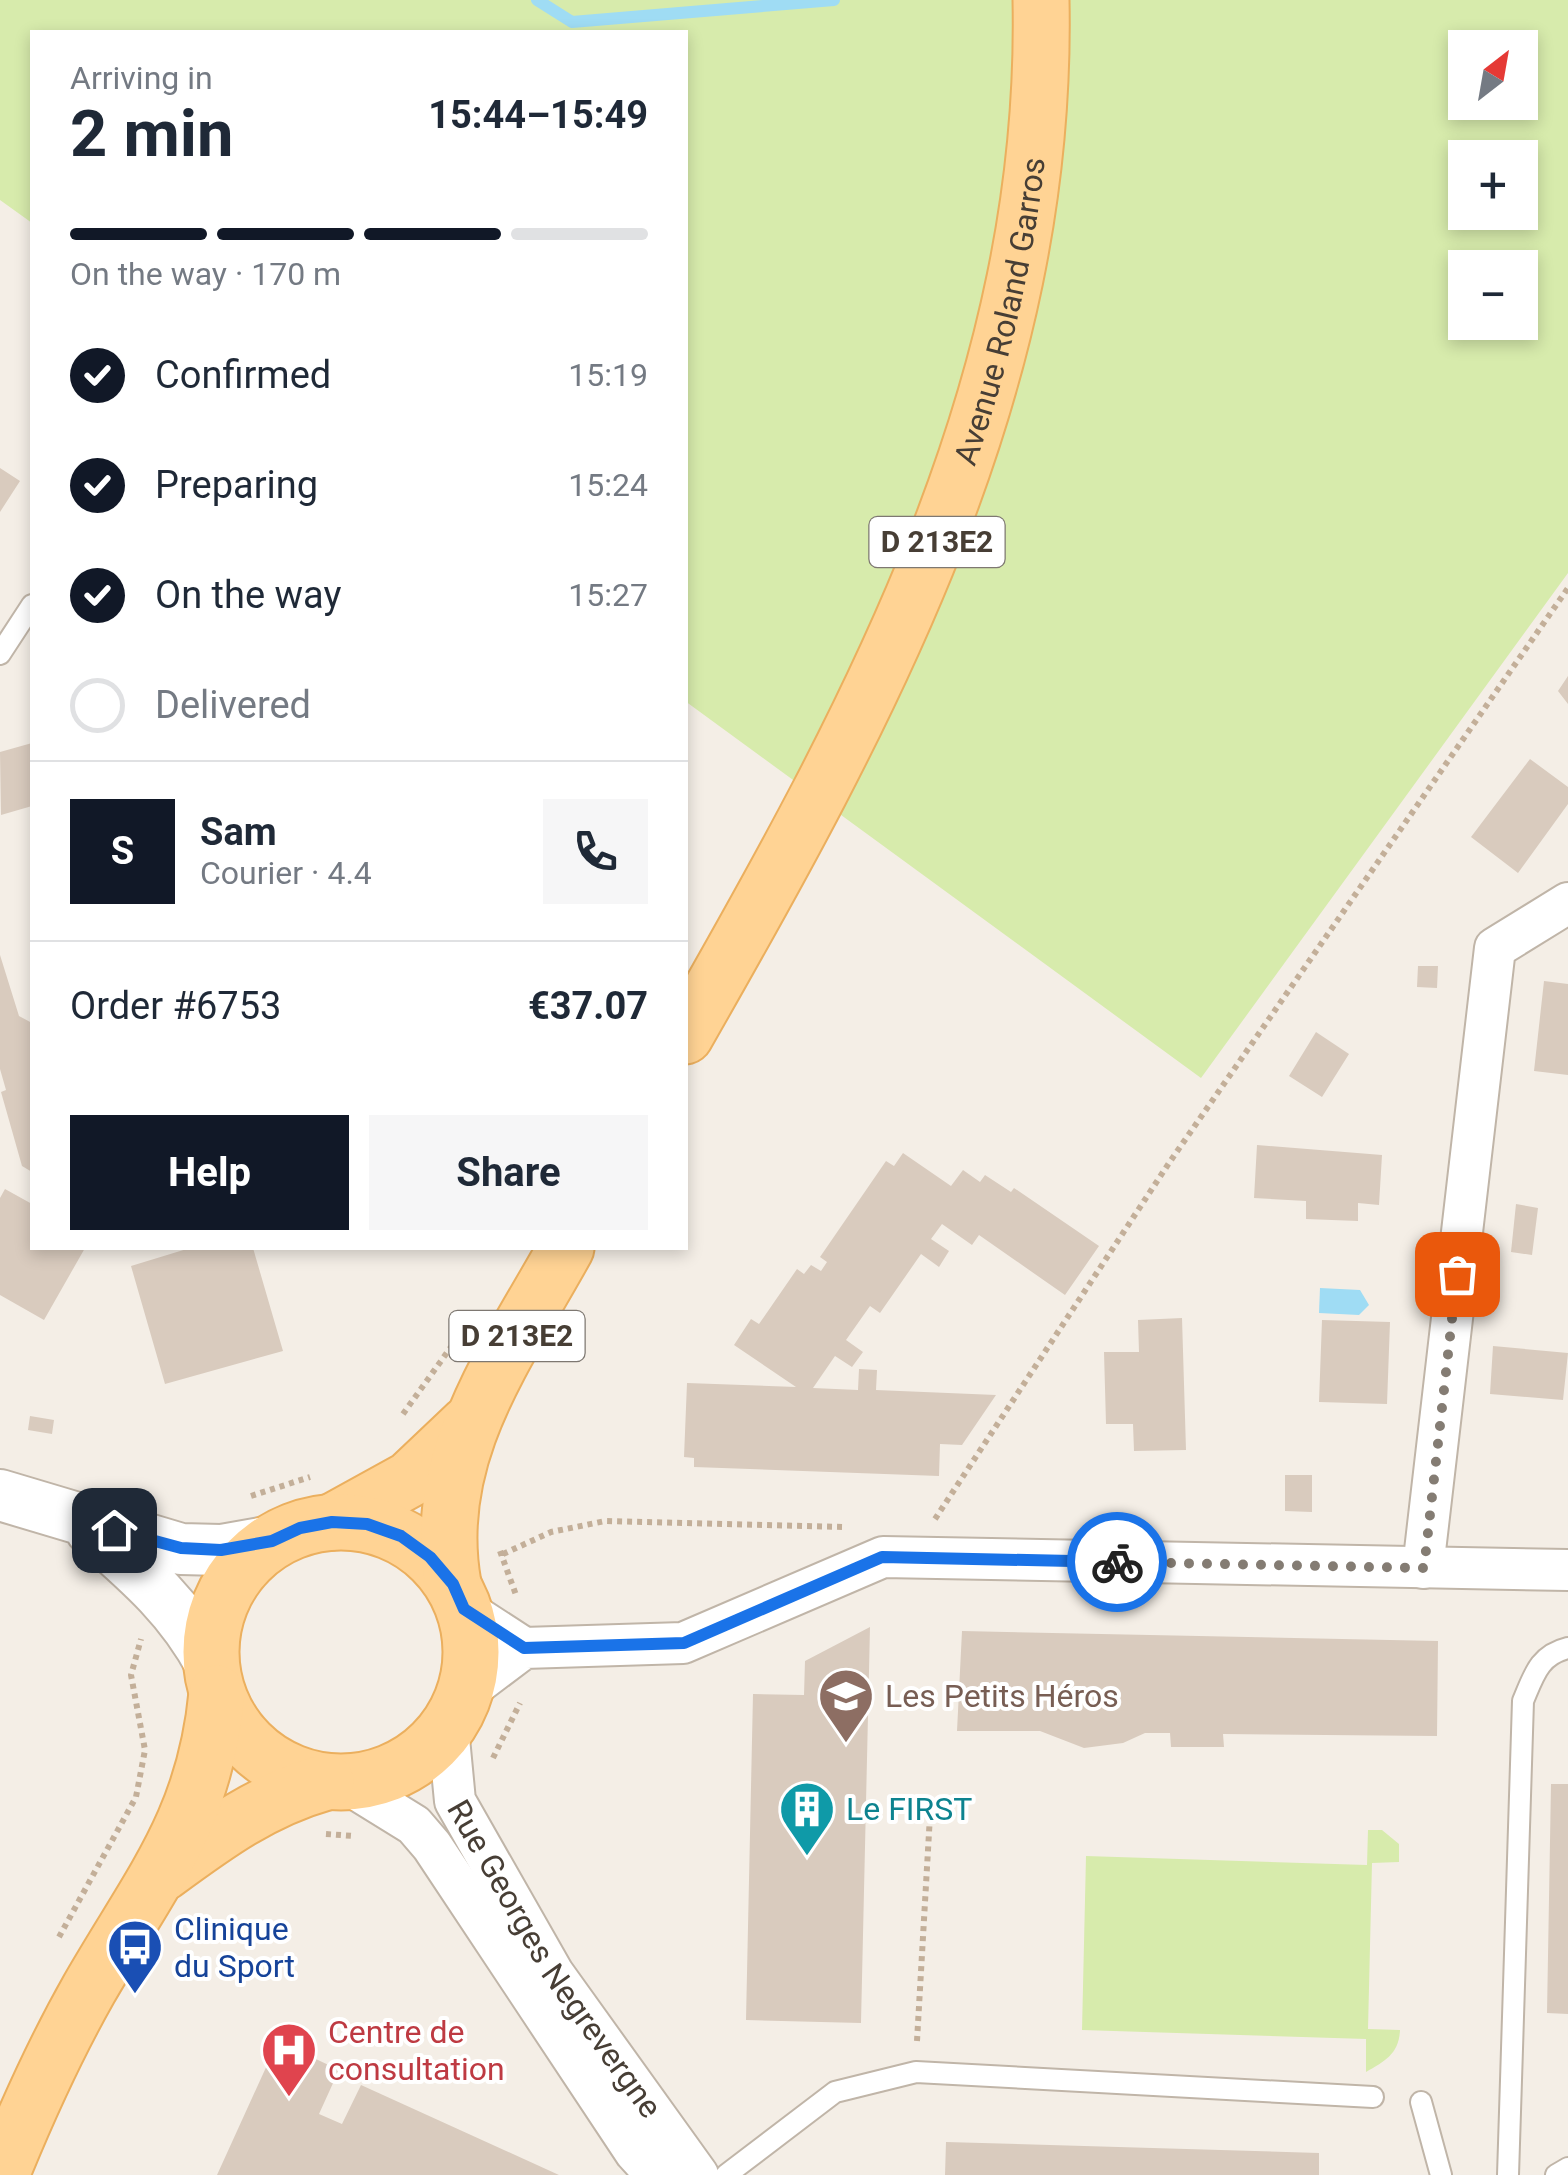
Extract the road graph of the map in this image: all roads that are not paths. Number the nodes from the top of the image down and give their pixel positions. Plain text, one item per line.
1 (1042, 0) edge
2 (24, 635) edge
3 (0, 654) edge
4 (1568, 903) edge
5 (688, 1031) edge
6 (565, 1250) edge
7 (468, 1424) junction
8 (0, 1495) edge
9 (328, 1498) junction
10 (80, 1520) junction
11 (272, 1541) junction
12 (1424, 1568) junction
13 (1568, 1570) edge
14 (459, 1597) junction
15 (524, 1648) junction
16 (1568, 1648) edge
17 (214, 1679) junction
18 (458, 1709) junction
19 (336, 1783) junction
20 (161, 1874) junction
21 (1373, 2098) dead end
22 (1421, 2102) dead end
23 (1568, 2168) edge
24 (1, 2175) edge
25 (656, 2175) edge
26 (698, 2175) edge
27 (726, 2175) edge
28 (1440, 2175) edge
29 (1508, 2175) edge
30 (1556, 2175) edge

1 - 5 main road, Avenue Roland Garros / D 213E2
2 - 3 lane
4 - 12 street
6 - 7 main road, D 213E2
7 - 9 main road, D 213E2
7 - 14 main road, D 213E2
8 - 10 street
9 - 11 main road
9 - 14 main road
10 - 11 street
10 - 17 street
11 - 17 main road
12 - 13 street
12 - 15 street
14 - 15 street
14 - 18 main road
15 - 18 street
16 - 29 lane
17 - 19 main road
17 - 20 main road
18 - 19 main road
18 - 26 street, Rue Georges Negrevergne
19 - 20 main road
19 - 25 street, Rue Georges Negrevergne
20 - 24 main road
21 - 27 lane
22 - 28 lane
23 - 30 lane

